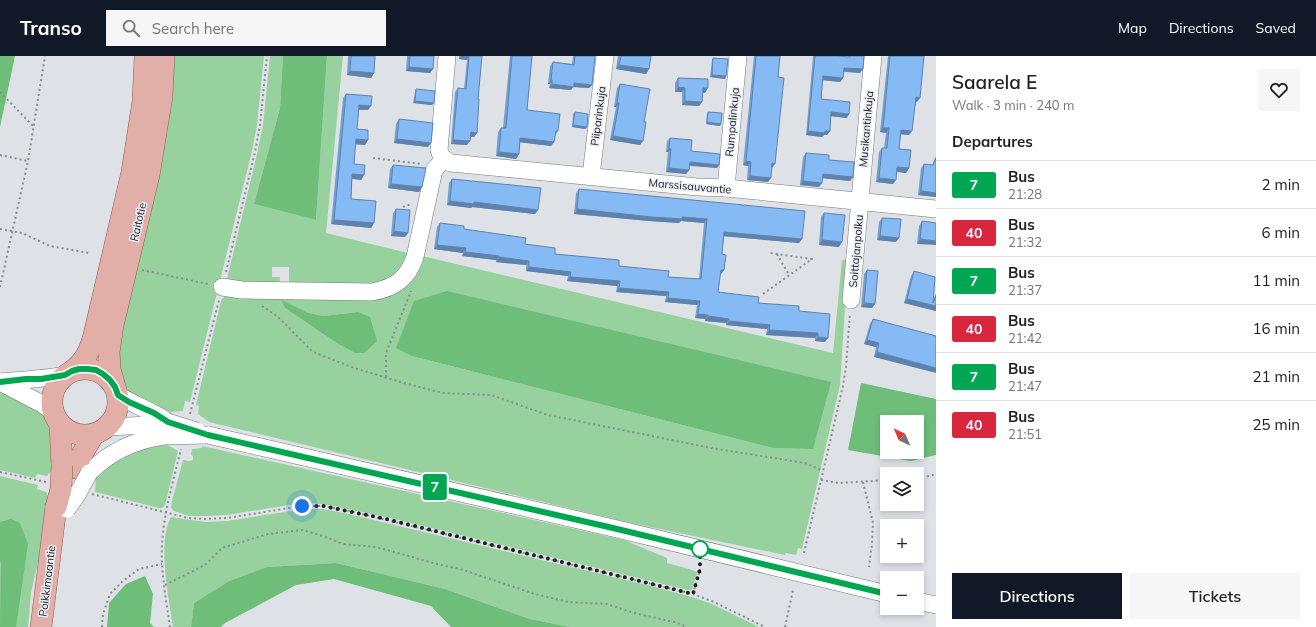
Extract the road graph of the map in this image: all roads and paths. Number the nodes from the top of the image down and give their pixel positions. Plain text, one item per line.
1 (45, 56) edge
2 (145, 56) edge
3 (164, 56) edge
4 (268, 56) edge
5 (447, 56) edge
6 (605, 56) edge
7 (738, 56) edge
8 (873, 56) edge
9 (0, 92) edge
10 (34, 127) junction
11 (0, 155) edge
12 (373, 158) dead end
13 (444, 159) junction
14 (28, 162) junction
15 (422, 164) dead end
16 (591, 176) junction
17 (726, 188) junction
18 (860, 202) junction
19 (936, 209) edge
20 (0, 229) edge
21 (12, 232) junction
22 (89, 253) dead end
23 (770, 253) dead end
24 (776, 254) junction
25 (141, 270) dead end
26 (789, 275) junction
27 (0, 287) edge
28 (222, 287) junction
29 (242, 290) junction
30 (411, 291) dead end
31 (763, 294) dead end
32 (852, 300) joint
33 (68, 373) junction
34 (386, 377) junction
35 (0, 382) edge
36 (116, 391) junction
37 (57, 418) junction
38 (189, 418) dead end
39 (166, 429) junction
40 (101, 431) junction
41 (182, 447) dead end
42 (75, 469) junction
43 (823, 471) junction
44 (0, 472) edge
45 (936, 474) edge
46 (924, 476) edge
47 (821, 480) junction
48 (880, 481) edge
49 (49, 482) dead end
50 (863, 482) junction
51 (87, 493) dead end
52 (165, 513) junction
53 (804, 553) dead end
54 (162, 564) junction
55 (869, 567) dead end
56 (700, 569) dead end
57 (164, 585) junction
58 (793, 590) dead end
59 (880, 592) edge
60 (693, 594) junction
61 (924, 602) edge
62 (936, 605) edge
63 (41, 627) edge
64 (102, 627) edge
65 (170, 627) edge
66 (687, 627) edge
67 (765, 627) edge
68 (785, 627) edge

1 - 10 path
2 - 33 main road, Raitotie
3 - 36 main road, Raitotie
4 - 28 path
5 - 13 street
6 - 16 street, Piiparinkuja
7 - 17 street, Rumpalinkuja
8 - 18 street, Musikantinkuja
9 - 10 path
10 - 14 path
11 - 14 path
12 - 15 path
13 - 16 street, Marssisauvantie
13 - 29 street
14 - 21 path
16 - 17 street, Marssisauvantie
17 - 18 street, Marssisauvantie
18 - 19 street, Marssisauvantie
18 - 32 street, Soittajanpolku
20 - 21 path
21 - 22 path
21 - 27 path
23 - 24 path
24 - 26 path
24 - 26 path
25 - 28 path
26 - 31 path
28 - 29 street
28 - 38 path
29 - 34 path
30 - 34 path
32 - 43 path
33 - 35 street
33 - 36 main road
33 - 37 main road
34 - 43 path
35 - 37 street
36 - 39 street
36 - 40 main road
37 - 40 main road
37 - 42 main road, Poikkimaantie
39 - 40 street
39 - 42 street
39 - 59 street, bridge
40 - 42 main road, Poikkimaantie
41 - 52 path
42 - 63 main road, Poikkimaantie
43 - 47 path
44 - 49 path
45 - 46 path
47 - 50 path
47 - 53 path
48 - 50 path
50 - 55 path
51 - 52 path
52 - 54 path
52 - 60 path
54 - 57 path
54 - 64 path
56 - 60 path
57 - 65 path
57 - 66 path
58 - 68 path
60 - 67 path
61 - 62 street

